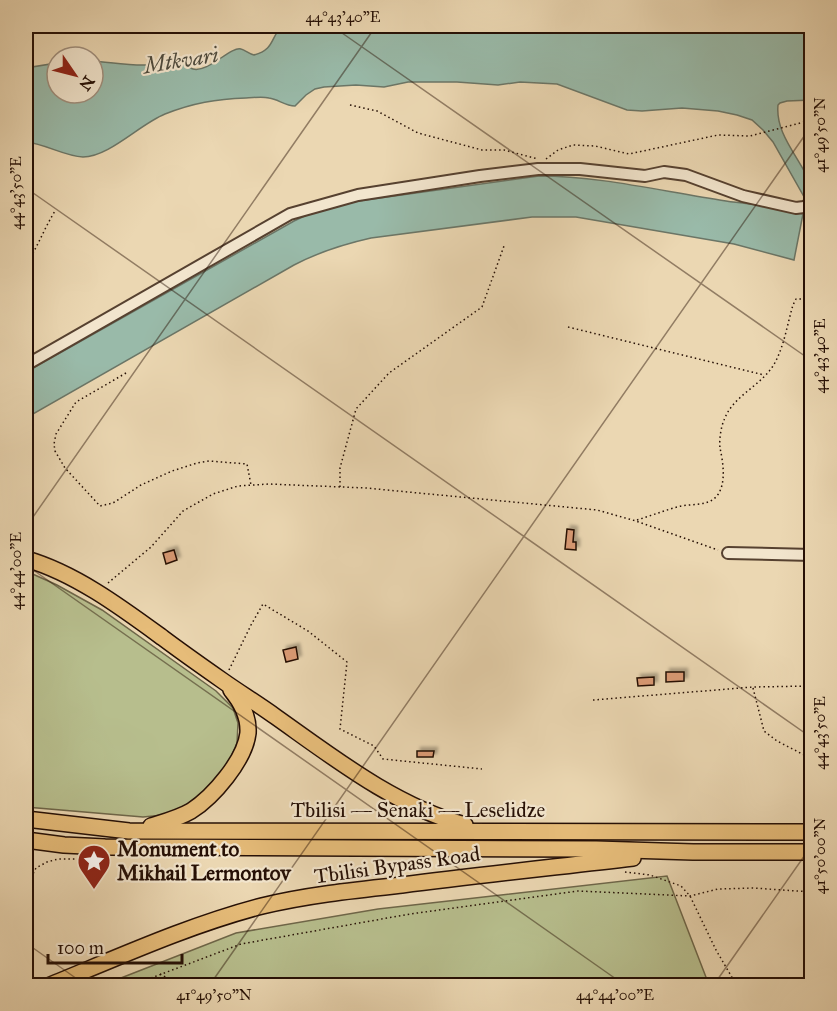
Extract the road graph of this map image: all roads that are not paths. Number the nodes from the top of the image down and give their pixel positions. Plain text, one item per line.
1 (808, 205) edge
2 (26, 365) edge
3 (728, 553) road end
4 (812, 555) edge
5 (26, 559) edge
6 (223, 681) junction
7 (26, 819) edge
8 (140, 830) junction
9 (494, 831) junction
10 (812, 832) edge
11 (26, 840) edge
12 (693, 852) junction
13 (812, 852) edge
14 (48, 986) edge

1 - 2 street
3 - 4 street
5 - 6 highway, Tbilisi Bypass Road
6 - 8 highway, Tbilisi Bypass Road
6 - 9 highway, Tbilisi Bypass Road
7 - 8 highway, Tbilisi — Senaki — Leselidze
8 - 9 highway, Tbilisi — Senaki — Leselidze
9 - 10 highway, Tbilisi — Senaki — Leselidze
11 - 12 highway, Tbilisi — Senaki — Leselidze
12 - 13 highway, Tbilisi — Senaki — Leselidze
12 - 14 highway, Tbilisi Bypass Road

